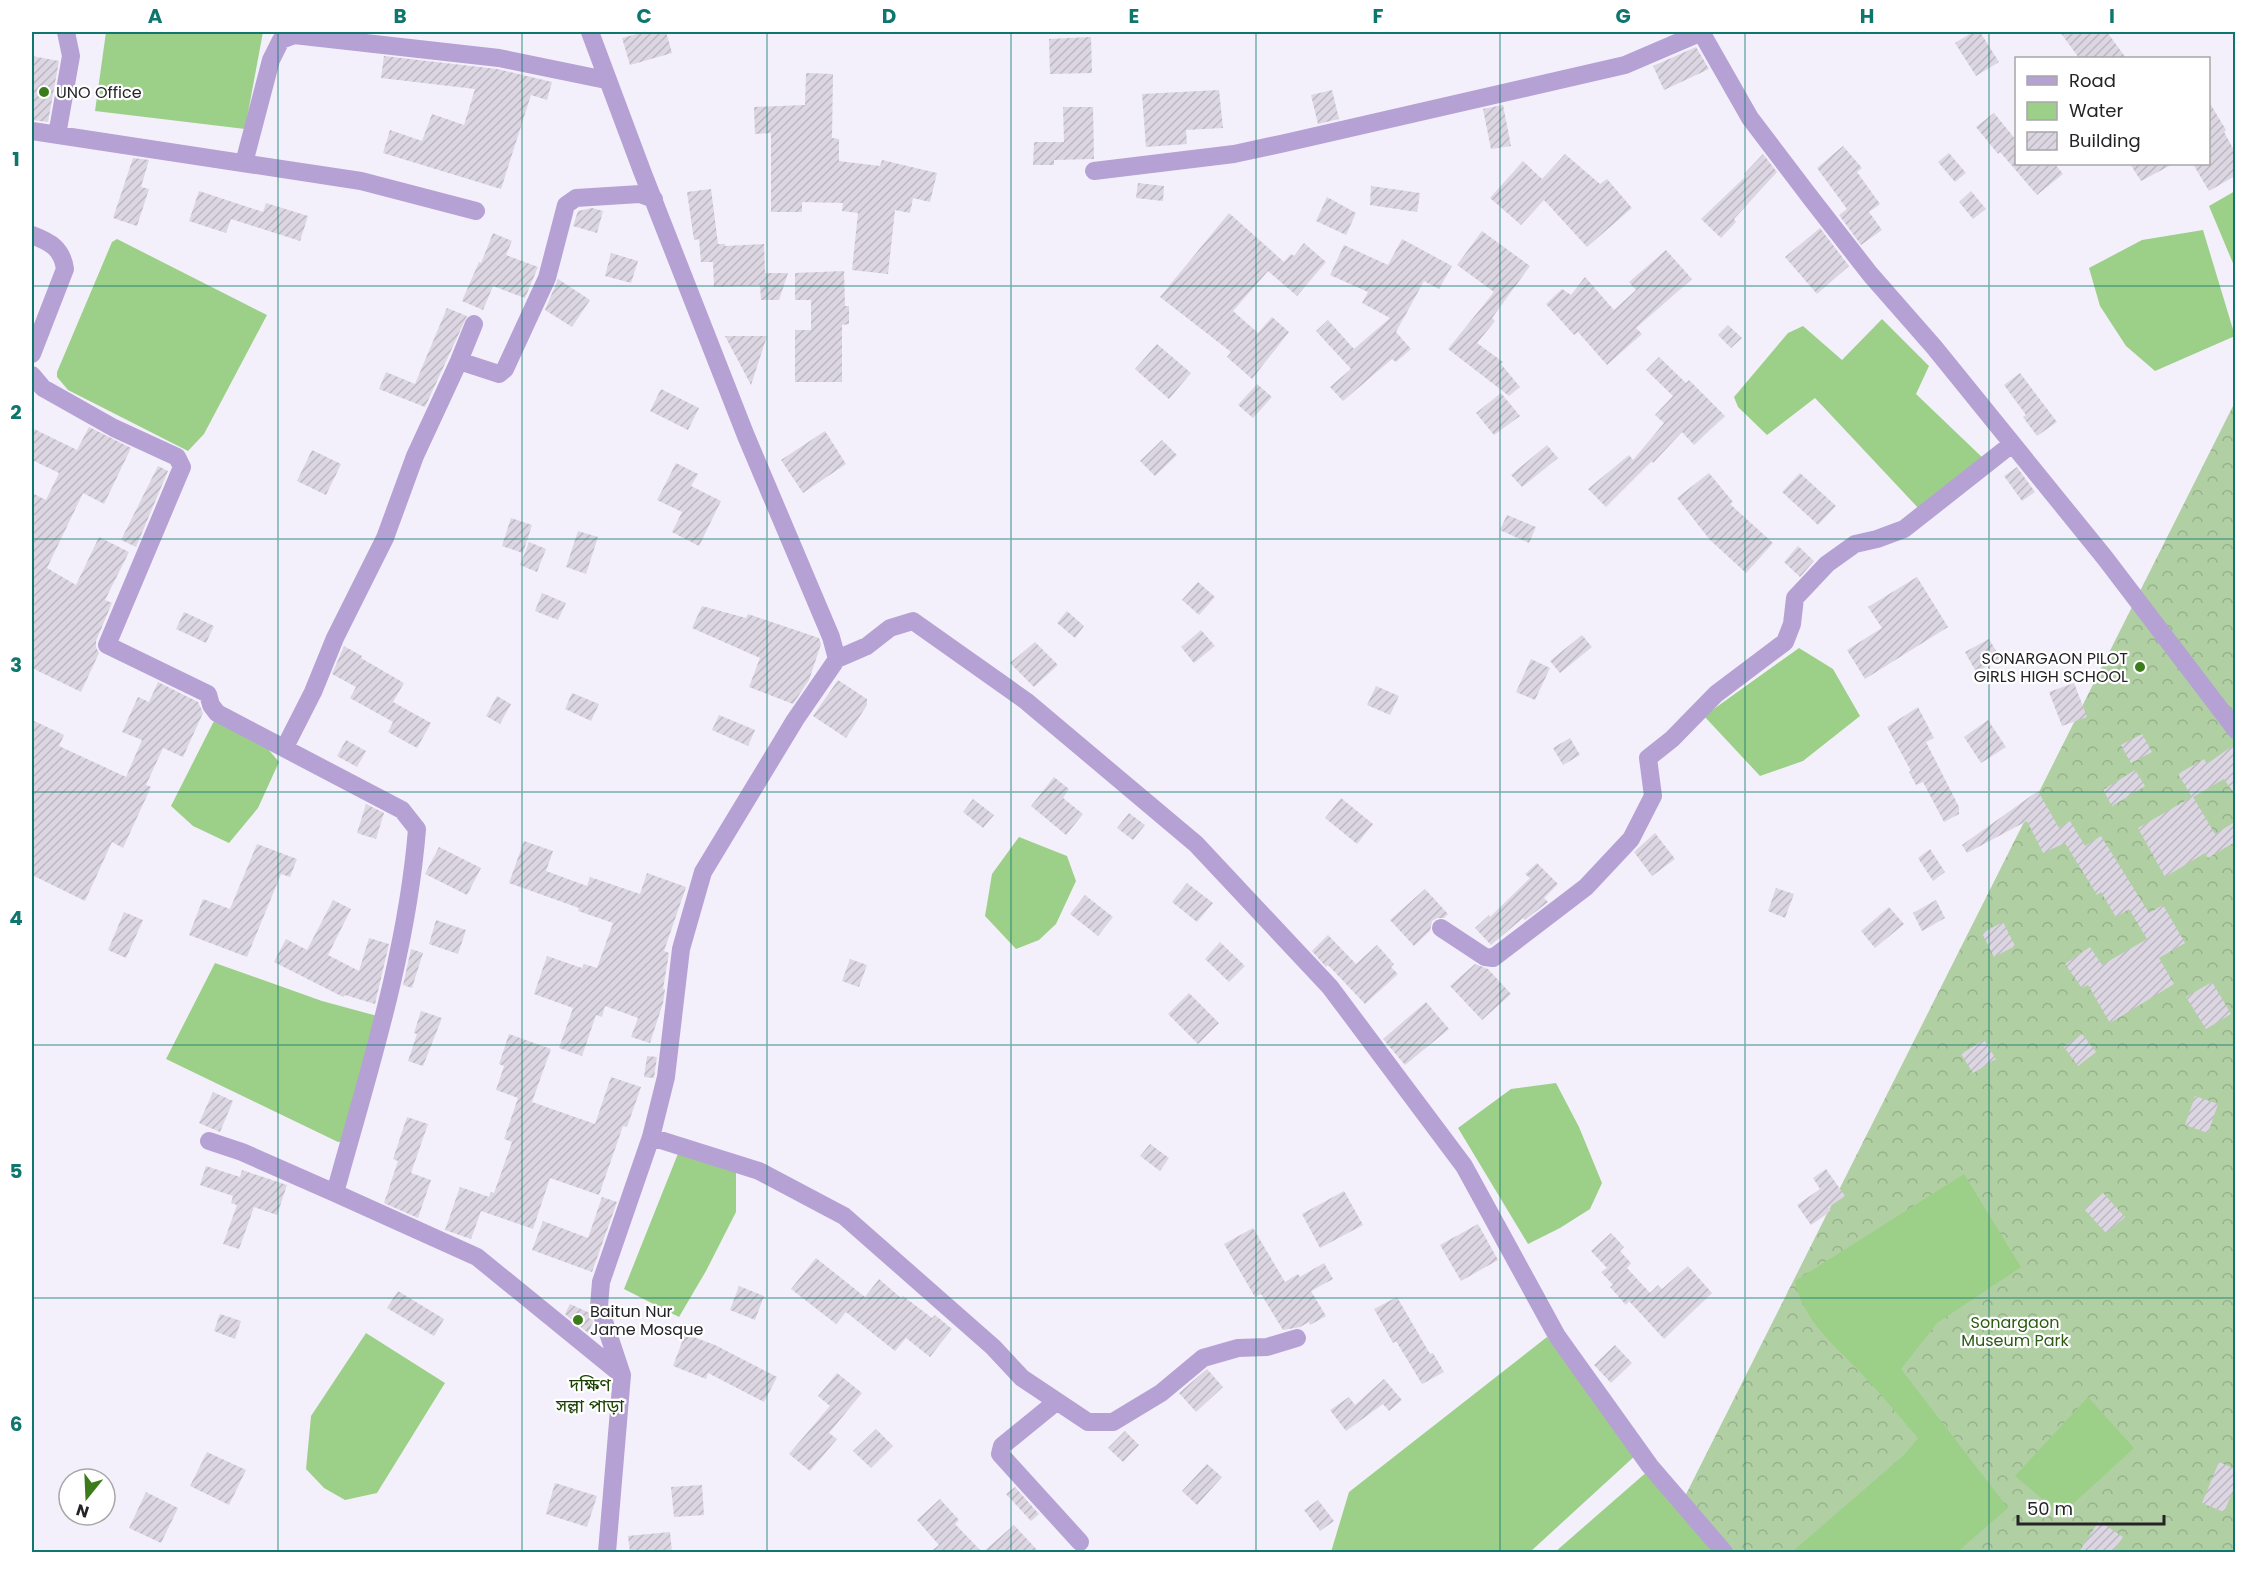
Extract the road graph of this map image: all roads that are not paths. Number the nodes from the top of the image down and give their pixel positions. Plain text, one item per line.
1 (66, 32) edge
2 (590, 32) edge
3 (1701, 32) edge
4 (606, 80) junction
5 (32, 131) edge
6 (57, 135) junction
7 (244, 163) junction
8 (1094, 171) dead end
9 (654, 200) junction
10 (476, 211) dead end
11 (32, 235) edge
12 (474, 324) dead end
13 (32, 354) edge
14 (459, 361) junction
15 (32, 375) edge
16 (2012, 444) junction
17 (837, 659) junction
18 (2235, 730) edge
19 (285, 747) junction
20 (1441, 928) dead end
21 (651, 1137) junction
22 (209, 1141) dead end
23 (335, 1193) junction
24 (1297, 1338) dead end
25 (622, 1375) junction
26 (1056, 1402) junction
27 (1080, 1542) dead end
28 (607, 1552) edge
29 (1724, 1552) edge

1 - 6 street
2 - 4 street
3 - 8 street
3 - 16 street
4 - 7 street
4 - 9 street
5 - 6 street
6 - 7 street
7 - 10 street
9 - 14 street
9 - 17 street
11 - 13 street
12 - 14 street
14 - 19 street
15 - 19 street
16 - 18 street
16 - 20 street
17 - 21 street
17 - 29 street
19 - 23 street
21 - 25 street
21 - 26 street
22 - 23 street
23 - 25 street
24 - 26 street
25 - 28 street
26 - 27 street

